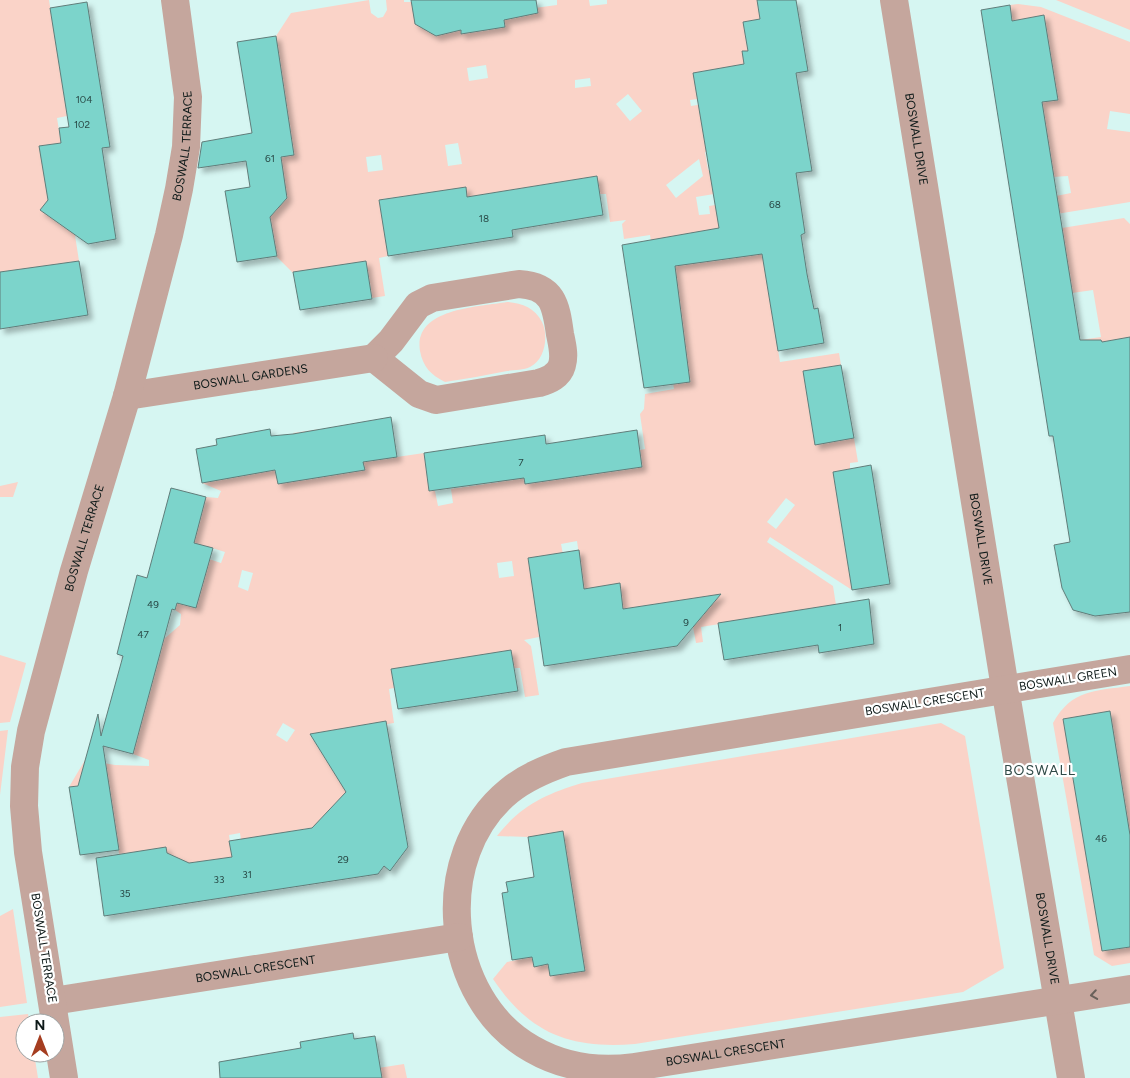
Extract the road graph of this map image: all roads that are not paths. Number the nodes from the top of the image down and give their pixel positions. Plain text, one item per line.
1 (175, 0) edge
2 (894, 0) edge
3 (374, 358) junction
4 (127, 396) junction
5 (1130, 669) edge
6 (1005, 688) junction
7 (459, 937) junction
8 (1130, 989) edge
9 (52, 1001) junction
10 (1059, 1001) junction
11 (64, 1078) edge
12 (1071, 1078) edge

1 - 4 street, BOSWALL TERRACE
2 - 6 street, BOSWALL DRIVE
3 - 3 street
3 - 4 street, BOSWALL GARDENS
4 - 9 street, BOSWALL TERRACE
5 - 6 street, BOSWALL GREEN
6 - 7 street, BOSWALL CRESCENT
6 - 10 street, BOSWALL DRIVE
7 - 9 street, BOSWALL CRESCENT
7 - 10 street, BOSWALL CRESCENT
8 -> 10 street
9 - 11 street, BOSWALL TERRACE
10 - 12 street, BOSWALL DRIVE

